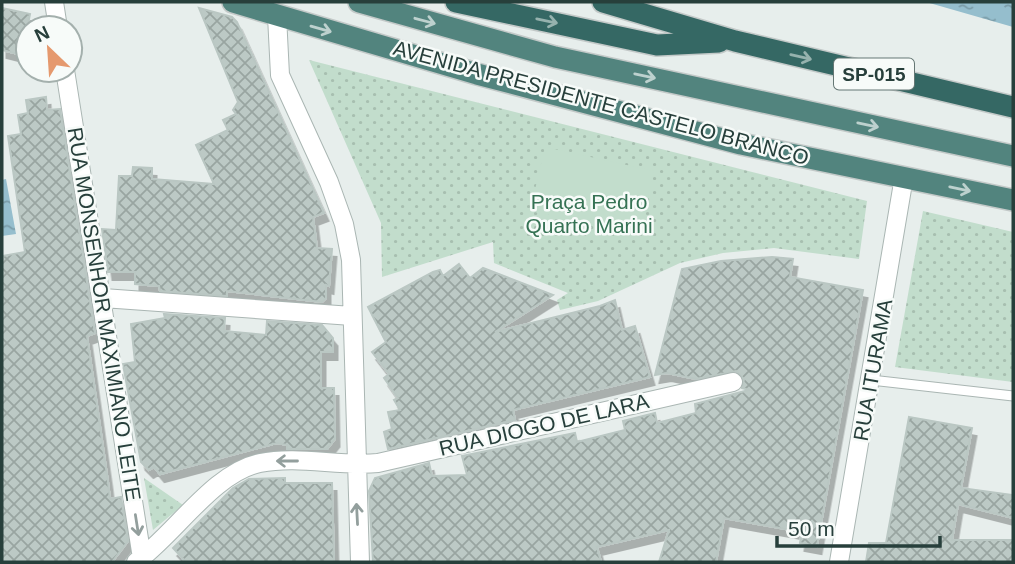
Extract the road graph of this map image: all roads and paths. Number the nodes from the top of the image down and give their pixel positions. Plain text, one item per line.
1 (233, 2) edge
2 (359, 2) edge
3 (456, 2) edge
4 (603, 2) edge
5 (276, 16) junction
6 (735, 41) junction
7 (67, 84) edge
8 (1013, 107) edge
9 (1013, 156) edge
10 (904, 177) junction
11 (1013, 200) edge
12 (103, 298) junction
13 (352, 316) junction
14 (871, 380) junction
15 (733, 382) dead end
16 (1013, 396) edge
17 (355, 465) junction
18 (139, 560) edge
19 (359, 562) edge
20 (839, 562) edge

1 - 5 highway, AVENIDA PRESIDENTE CASTELO BRANCO
2 -> 9 highway
3 -> 6 highway
4 - 6 highway, SP-015
5 -> 10 highway, AVENIDA PRESIDENTE CASTELO BRANCO
5 - 13 street
6 -> 8 highway, SP-015
7 - 12 street, RUA MONSENHOR MAXIMIANO LEITE
10 -> 11 highway, AVENIDA PRESIDENTE CASTELO BRANCO
10 - 14 street, RUA ITURAMA
12 - 13 street
12 -> 18 street, RUA MONSENHOR MAXIMIANO LEITE
13 - 17 street
14 - 16 lane
14 - 20 street, RUA ITURAMA
15 - 17 street, RUA DIOGO DE LARA
17 -> 18 street, RUA DIOGO DE LARA
19 -> 17 street

